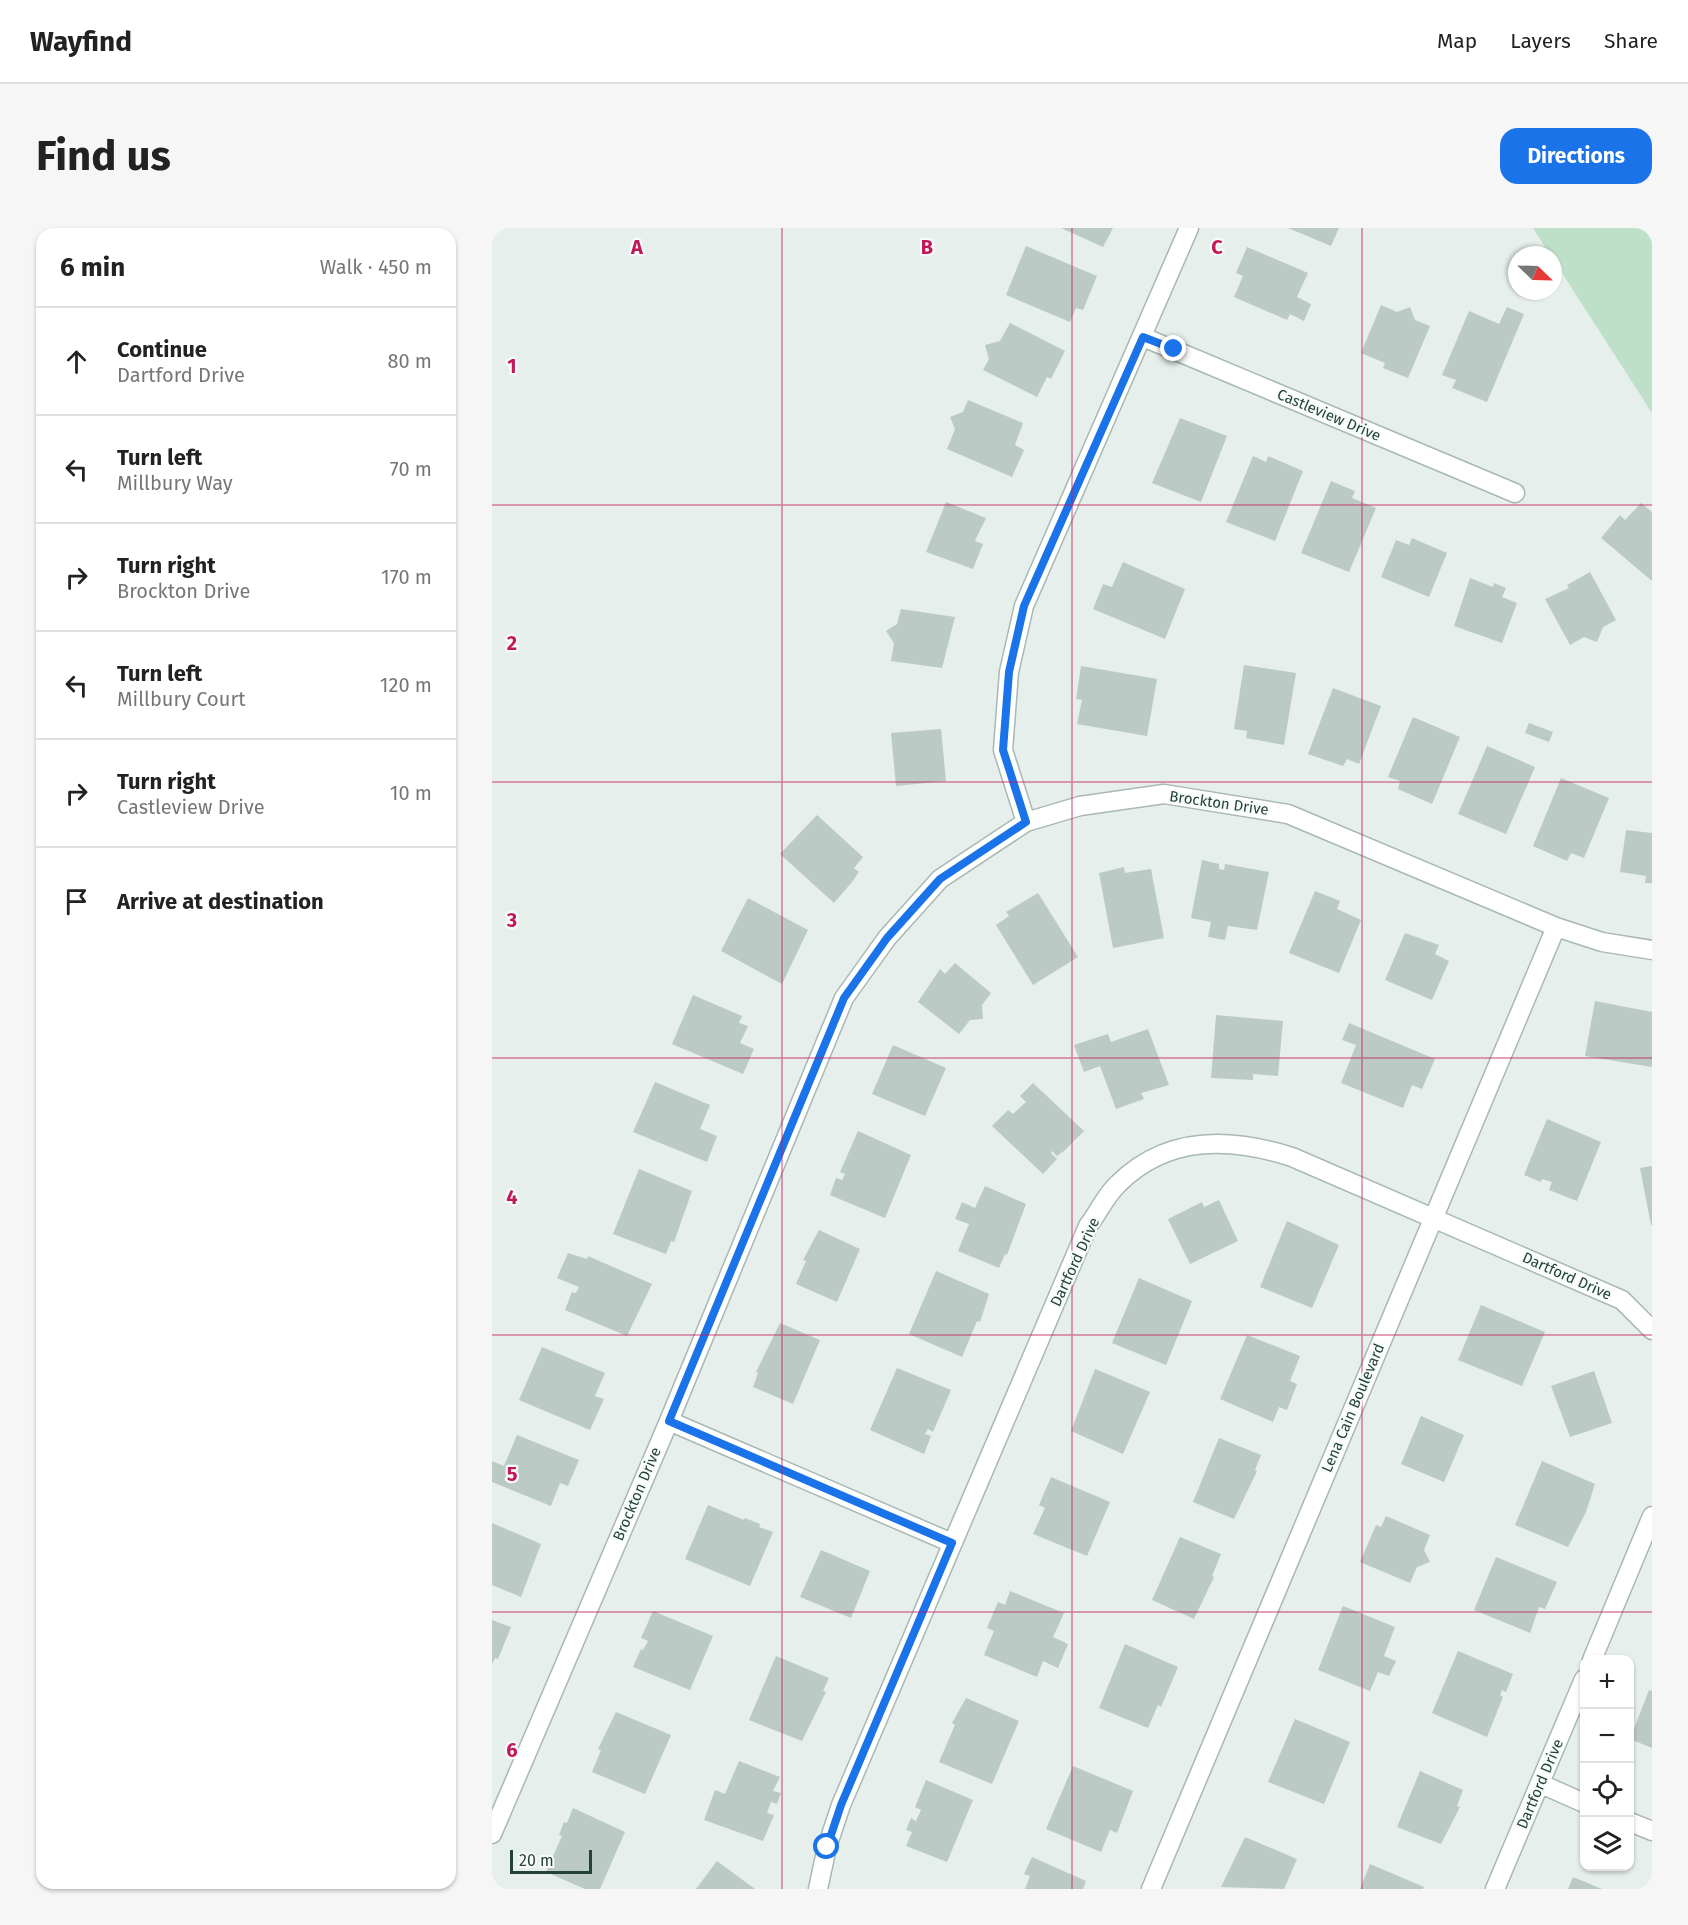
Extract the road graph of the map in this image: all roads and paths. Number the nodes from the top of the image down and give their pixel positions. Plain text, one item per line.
1 (1190, 228) edge
2 (1143, 337) junction
3 (1515, 493) dead end
4 (1026, 822) junction
5 (1556, 927) junction
6 (1652, 950) edge
7 (1433, 1217) junction
8 (1652, 1330) edge
9 (669, 1421) junction
10 (1652, 1516) edge
11 (952, 1543) junction
12 (1594, 1655) edge
13 (1580, 1689) edge
14 (1541, 1784) junction
15 (1580, 1801) edge
16 (1634, 1824) edge
17 (1652, 1831) edge
18 (492, 1834) edge
19 (819, 1889) edge
20 (1151, 1889) edge
21 (1495, 1889) edge

1 - 2 street
2 - 3 street, Castleview Drive
2 - 4 street
4 - 5 street, Brockton Drive
4 - 9 street, Brockton Drive
5 - 6 street, Brockton Drive
5 - 7 street, Lena Cain Boulevard
7 - 8 street, Dartford Drive
7 - 11 street, Dartford Drive
7 - 20 street, Lena Cain Boulevard
9 - 11 street
9 - 18 street, Brockton Drive
10 - 12 street
11 - 19 street, Dartford Drive
13 - 14 street, Dartford Drive
14 - 15 street
14 - 21 street, Dartford Drive
16 - 17 street

